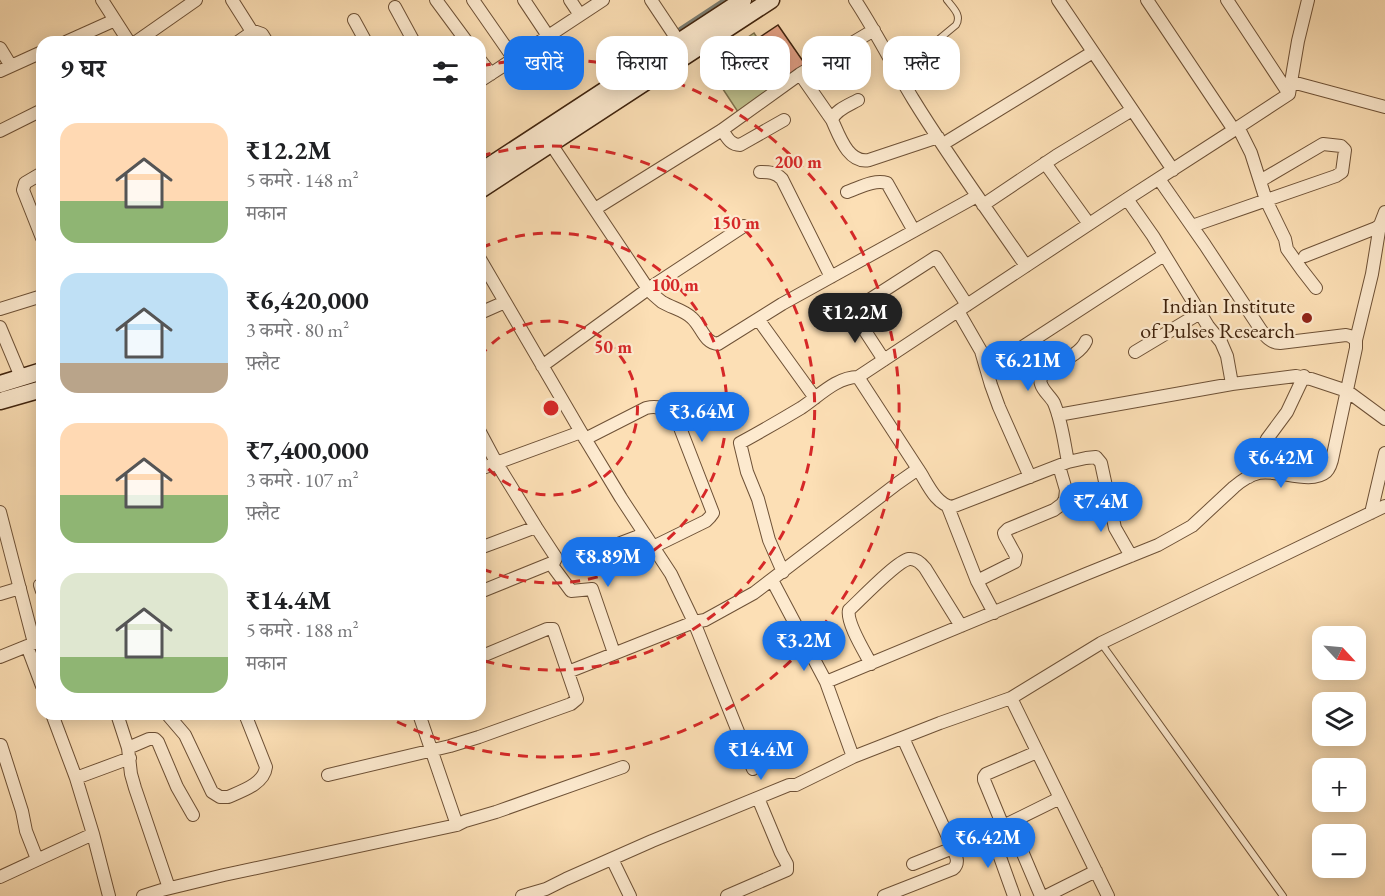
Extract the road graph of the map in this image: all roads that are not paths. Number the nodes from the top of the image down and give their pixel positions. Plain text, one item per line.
1 (102, 0) edge
2 (196, 0) edge
3 (232, 0) edge
4 (436, 0) edge
5 (473, 0) edge
6 (524, 0) edge
7 (570, 0) edge
8 (603, 0) edge
9 (651, 0) edge
10 (771, 0) edge
11 (855, 0) edge
12 (947, 0) edge
13 (1058, 0) edge
14 (1147, 0) edge
15 (1227, 0) edge
16 (1308, 0) edge
17 (736, 2) edge
18 (395, 7) dead end
19 (580, 15) junction
20 (115, 20) junction
21 (354, 20) dead end
22 (251, 30) junction
23 (874, 30) junction
24 (79, 36) edge
25 (125, 36) edge
26 (145, 36) edge
27 (247, 36) edge
28 (262, 36) edge
29 (363, 36) edge
30 (411, 36) edge
31 (463, 36) edge
32 (548, 36) joint
33 (675, 36) edge
34 (688, 36) edge
35 (943, 36) edge
36 (504, 45) edge
37 (883, 46) edge
38 (0, 48) edge
39 (1093, 52) junction
40 (36, 55) edge
41 (504, 66) edge
42 (5, 68) edge
43 (800, 74) junction
44 (486, 77) edge
45 (1290, 88) junction
46 (606, 90) edge
47 (908, 90) edge
48 (858, 100) dead end
49 (1385, 107) edge
50 (1132, 110) junction
51 (36, 113) edge
52 (784, 120) dead end
53 (832, 120) junction
54 (1236, 128) junction
55 (722, 130) junction
56 (0, 131) edge
57 (940, 141) junction
58 (551, 144) junction
59 (1045, 163) junction
60 (486, 168) edge
61 (1173, 170) junction
62 (760, 172) dead end
63 (36, 177) edge
64 (1159, 178) junction
65 (1260, 181) junction
66 (486, 186) edge
67 (847, 192) dead end
68 (1127, 199) junction
69 (980, 200) junction
70 (1266, 200) junction
71 (595, 209) junction
72 (1385, 212) edge
73 (36, 224) edge
74 (1089, 224) junction
75 (1380, 225) junction
76 (744, 226) dead end
77 (1192, 226) junction
78 (914, 231) junction
79 (1164, 255) junction
80 (1305, 256) dead end
81 (1026, 266) junction
82 (486, 270) edge
83 (831, 277) junction
84 (1316, 288) dead end
85 (648, 289) junction
86 (36, 298) edge
87 (505, 302) junction
88 (963, 308) junction
89 (0, 309) edge
90 (486, 310) edge
91 (1200, 313) junction
92 (758, 319) junction
93 (0, 327) edge
94 (1356, 339) junction
95 (1086, 341) dead end
96 (1135, 352) dead end
97 (884, 360) junction
98 (542, 366) junction
99 (987, 370) junction
100 (36, 373) edge
101 (1304, 376) junction
102 (21, 377) junction
103 (858, 377) junction
104 (0, 384) edge
105 (1232, 384) junction
106 (36, 391) edge
107 (1347, 391) junction
108 (815, 398) junction
109 (0, 401) edge
110 (1058, 415) junction
111 (1385, 419) edge
112 (583, 435) junction
113 (486, 443) edge
114 (1385, 453) edge
115 (496, 462) junction
116 (1063, 464) junction
117 (486, 466) edge
118 (918, 469) junction
119 (1030, 477) junction
120 (1249, 477) junction
121 (1385, 506) edge
122 (948, 507) junction
123 (0, 512) edge
124 (1371, 513) junction
125 (536, 526) junction
126 (644, 534) junction
127 (486, 546) edge
128 (653, 547) junction
129 (589, 555) dead end
130 (1131, 556) junction
131 (551, 564) junction
132 (783, 572) junction
133 (772, 580) junction
134 (977, 581) junction
135 (20, 588) junction
136 (486, 590) edge
137 (0, 594) edge
138 (994, 613) junction
139 (694, 622) junction
140 (961, 626) junction
141 (34, 643) edge
142 (1101, 643) junction
143 (614, 653) junction
144 (486, 655) edge
145 (0, 657) edge
146 (870, 664) junction
147 (568, 672) junction
148 (826, 682) junction
149 (1011, 698) junction
150 (54, 720) edge
151 (119, 720) edge
152 (172, 720) edge
153 (247, 720) edge
154 (420, 720) edge
155 (903, 738) junction
156 (1, 745) edge
157 (431, 751) junction
158 (1037, 752) junction
159 (129, 753) junction
160 (853, 757) junction
161 (623, 767) dead end
162 (753, 768) dead end
163 (328, 776) dead end
164 (76, 778) junction
165 (758, 798) junction
166 (1060, 798) junction
167 (193, 815) dead end
168 (456, 825) junction
169 (1001, 827) junction
170 (93, 834) junction
171 (953, 848) junction
172 (38, 859) junction
173 (612, 859) junction
174 (913, 864) dead end
175 (1096, 871) junction
176 (0, 877) edge
177 (169, 888) junction
178 (548, 893) edge
179 (109, 896) edge
180 (143, 896) edge
181 (522, 896) edge
182 (630, 896) edge
183 (727, 896) edge
184 (884, 896) edge
185 (1014, 896) edge
186 (1041, 896) edge
187 (1046, 896) edge
188 (1108, 896) edge
189 (1283, 896) edge

1 - 20 street
2 - 26 street
3 - 22 street
4 - 31 street
5 - 36 street
6 - 32 street
7 - 19 street
8 - 19 street
9 - 33 street
10 - 58 street
11 - 23 street
12 - 35 lane
13 - 39 street
14 - 54 street
15 - 45 street
16 - 45 street
17 - 34 street
18 - 30 street
19 - 32 street
20 - 24 street
20 - 25 street
21 - 29 street
22 - 27 street
22 - 28 street
23 - 37 street
23 - 43 street
38 - 42 street
39 - 50 street
39 - 57 street
40 - 42 street
41 - 44 street
43 - 53 street
43 - 55 street
45 - 49 street
45 - 54 street
46 - 60 street
47 - 57 street
48 - 53 street
50 - 59 street
50 - 61 street
51 - 56 street
52 - 55 street
53 - 57 street
54 - 61 street
54 - 65 street
55 - 71 street
57 - 69 street
58 - 66 street
58 - 71 street
59 - 69 street
59 - 74 street
61 - 64 street
62 - 83 street
63 - 73 street
64 - 68 street
64 - 77 street
65 - 70 street
65 - 70 street
67 - 78 street
68 - 74 street
68 - 79 street
69 - 78 street
69 - 81 street
70 - 77 street
70 - 84 street
71 - 85 street
72 - 75 street
74 - 81 street
75 - 80 street
75 - 94 street
76 - 85 street
77 - 94 street
78 - 83 street
79 - 91 street
79 - 99 street
81 - 88 street
82 - 87 street
83 - 92 street
85 - 92 street
85 - 98 street
86 - 89 street
87 - 90 street
87 - 98 street
88 - 97 street
88 - 97 street
88 - 99 street
91 - 96 street
91 - 105 street
92 - 108 street
93 - 102 street
94 - 107 street
95 - 110 street
97 - 103 street
98 - 112 street
99 - 119 street
100 - 102 street
101 - 105 street
101 - 107 street
101 - 120 street
102 - 104 street
103 - 108 street
103 - 118 street
105 - 110 street
106 - 109 street
107 - 111 street
107 - 120 street
108 - 132 street
110 - 116 street
112 - 115 street
112 - 126 street
112 - 128 street
113 - 115 street
114 - 124 street
115 - 117 street
115 - 125 street
116 - 119 street
116 - 130 street
116 - 134 street
118 - 122 street
118 - 132 street
119 - 122 street
120 - 130 street
121 - 124 street
122 - 134 street
123 - 135 street
124 - 142 street
125 - 127 street
125 - 131 street
126 - 128 street
126 - 129 street
128 - 139 street
130 - 138 street
131 - 136 street
131 - 143 street
132 - 133 street
133 - 139 street
133 - 148 street
134 - 138 street
135 - 137 street
135 - 141 street
138 - 140 street
139 - 143 street
139 - 162 street
140 - 146 street
140 - 146 street
141 - 145 street
142 - 149 street
142 - 189 lane
143 - 147 street
144 - 147 street
146 - 148 street
147 - 157 street
148 - 160 street
149 - 155 street
149 - 158 street
150 - 164 street
151 - 159 street
152 - 153 street
154 - 157 street
155 - 160 street
155 - 171 street
156 - 172 street
157 - 163 street
157 - 168 street
158 - 166 street
158 - 169 street
159 - 164 street
159 - 167 street
159 - 177 street
160 - 165 street
161 - 168 street
164 - 170 street
165 - 173 street
165 - 183 street
166 - 169 street
166 - 175 street
168 - 177 street
169 - 171 street
169 - 185 street
169 - 186 street
170 - 172 street
170 - 179 street
171 - 174 street
171 - 184 street
172 - 176 street
173 - 178 street
173 - 182 street
175 - 187 street
175 - 188 street
177 - 180 street
178 - 181 street

